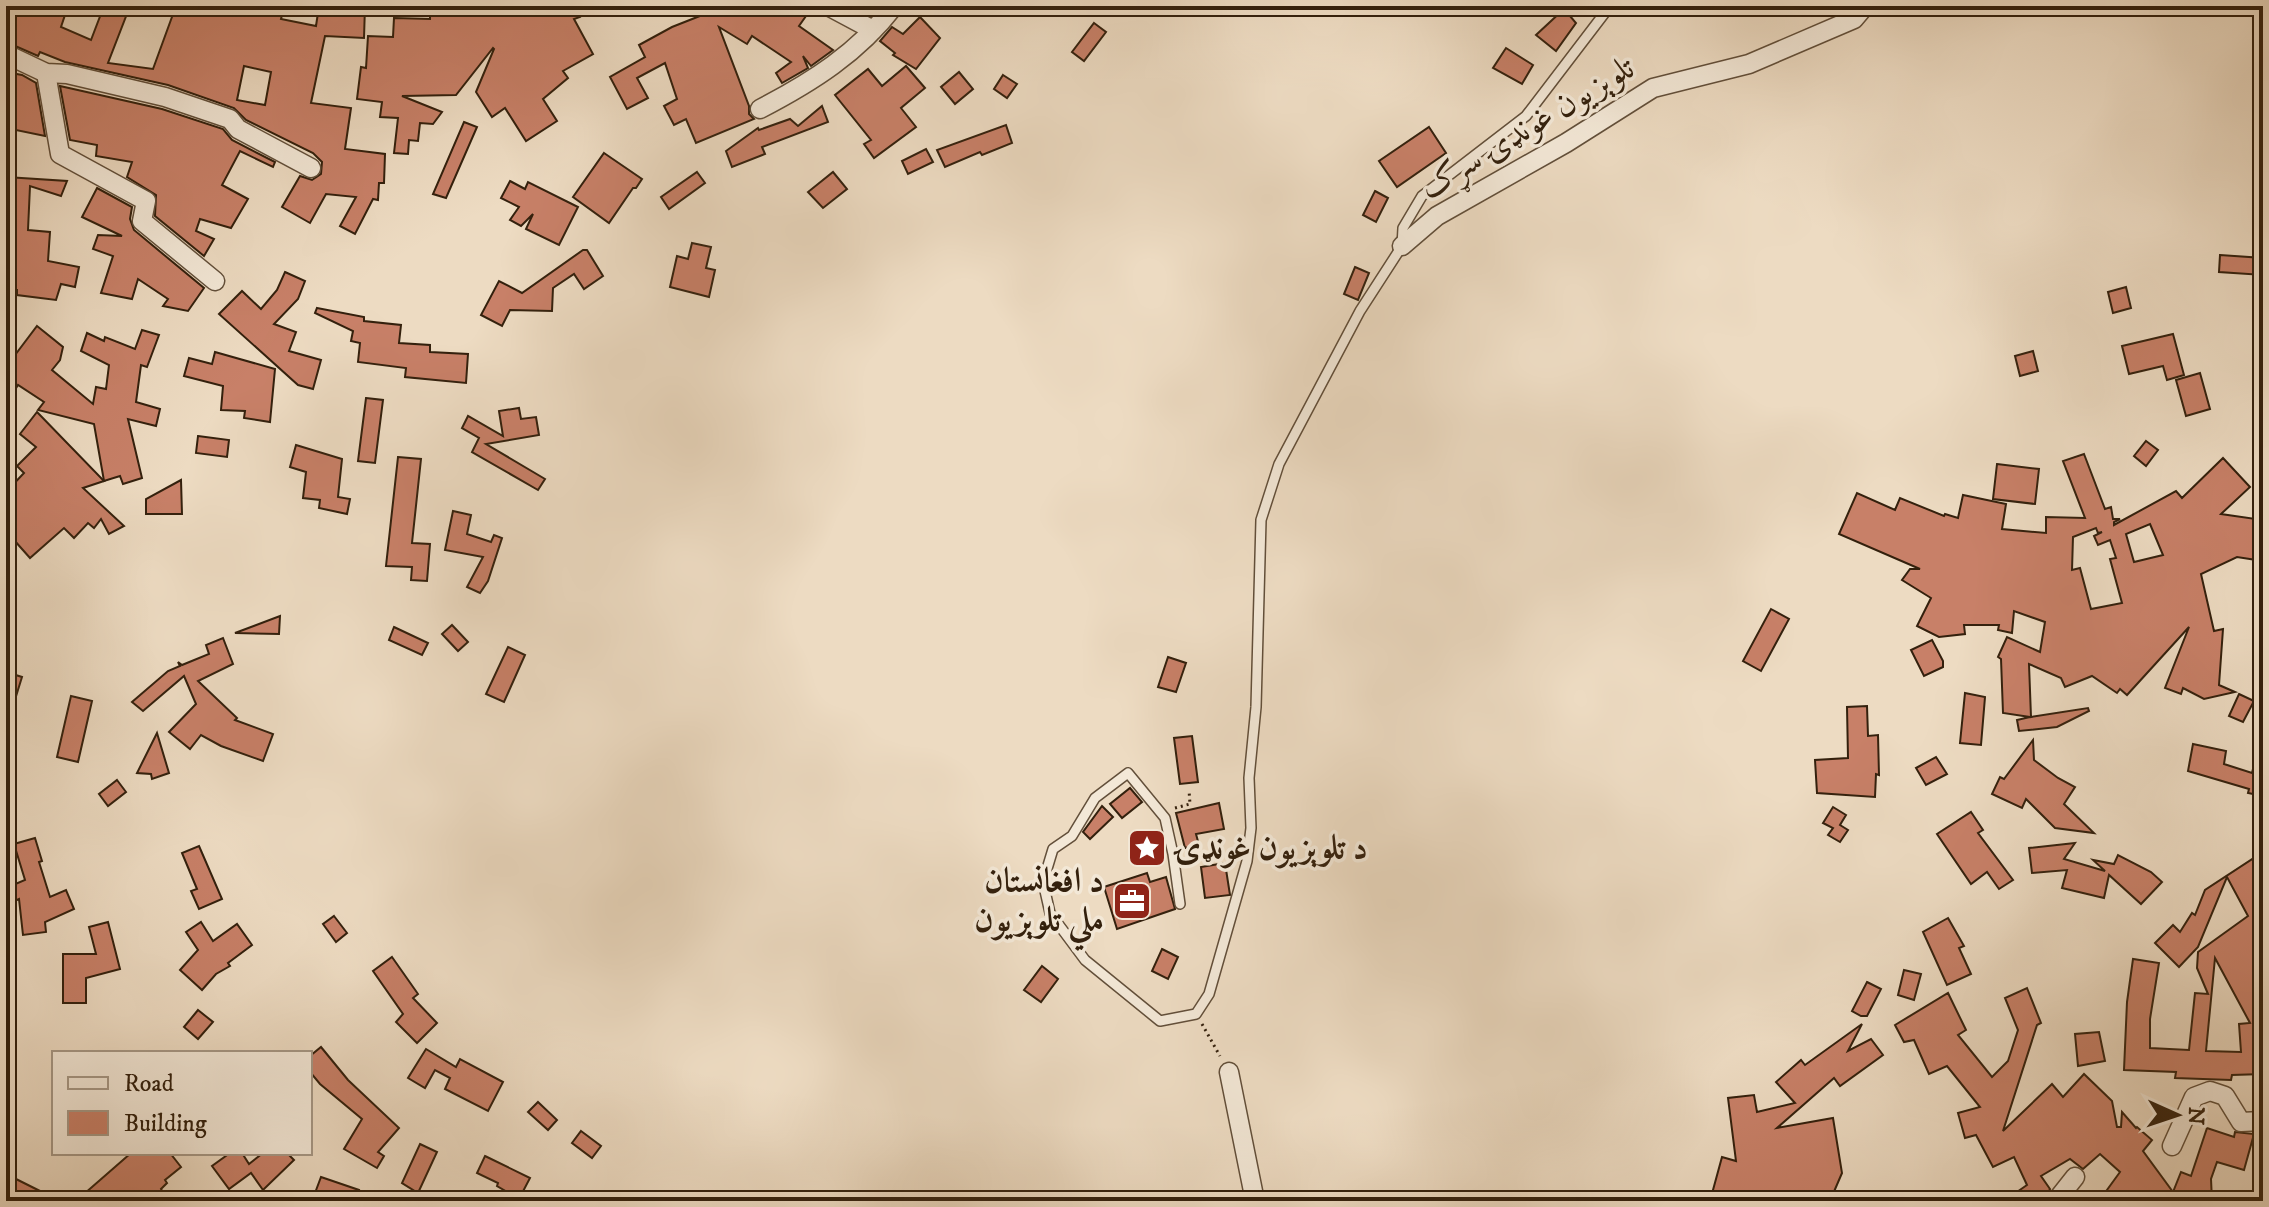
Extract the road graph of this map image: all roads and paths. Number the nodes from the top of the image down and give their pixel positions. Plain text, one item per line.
1 (828, 6) edge
2 (894, 6) edge
3 (1610, 6) edge
4 (1865, 6) edge
5 (873, 30) junction
6 (6, 54) edge
7 (46, 73) junction
8 (760, 109) dead end
9 (311, 168) dead end
10 (1402, 246) junction
11 (215, 281) dead end
12 (1189, 790) dead end
13 (1169, 810) dead end
14 (1180, 904) dead end
15 (1196, 1014) junction
16 (1229, 1072) joint
17 (2263, 1119) edge
18 (2172, 1146) dead end
19 (2075, 1177) dead end
20 (1255, 1201) edge
21 (2056, 1201) edge

1 - 5 street
2 - 5 street
3 - 10 lane
4 - 10 street, تلوېزيون غونډۍ سړک
5 - 8 street
6 - 7 street
7 - 9 street
7 - 11 street
10 - 15 lane
12 - 13 path
14 - 15 lane
15 - 16 path
16 - 20 street
17 - 18 street
19 - 21 street

